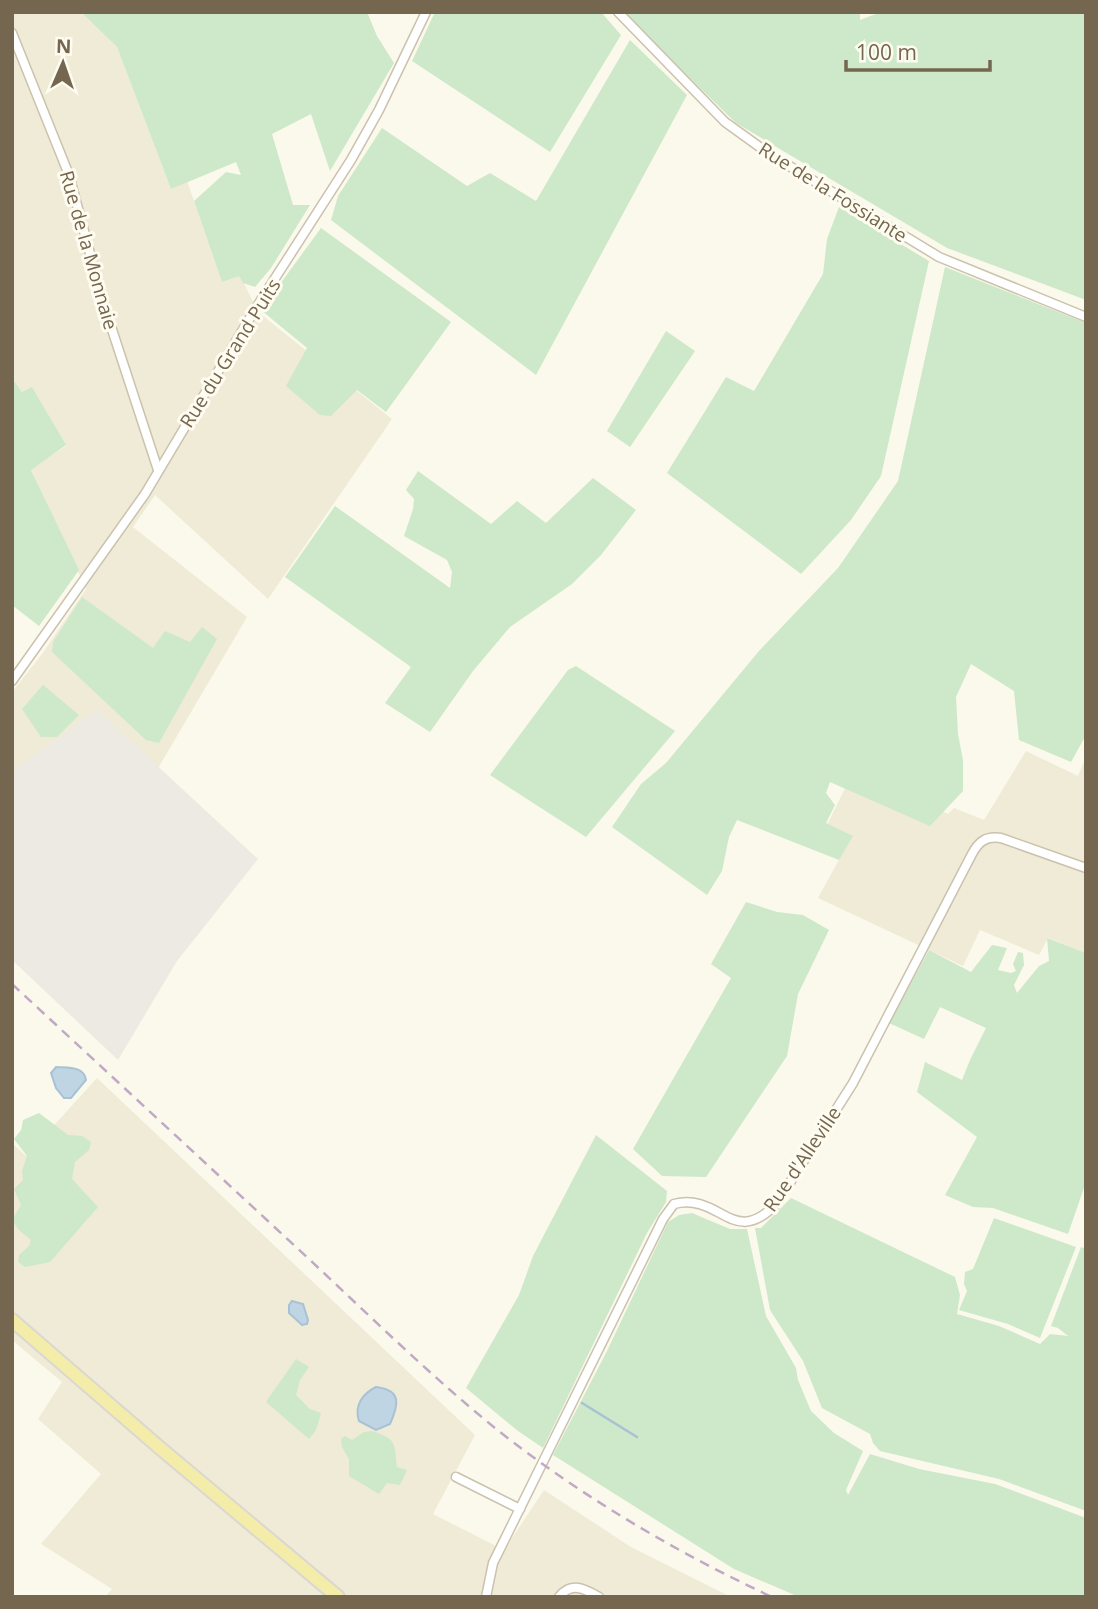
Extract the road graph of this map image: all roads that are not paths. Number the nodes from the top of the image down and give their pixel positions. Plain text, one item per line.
1 (426, 12) edge
2 (618, 12) edge
3 (12, 33) edge
4 (1086, 317) edge
5 (158, 470) junction
6 (12, 681) edge
7 (1086, 868) edge
8 (12, 1320) edge
9 (456, 1477) dead end
10 (520, 1509) junction
11 (489, 1595) edge
12 (338, 1597) edge
13 (559, 1597) edge
14 (599, 1597) edge

1 - 5 street, Rue du Grand Puits
2 - 4 street, Rue de la Fossiante
3 - 5 street, Rue de la Monnaie
5 - 6 street, Rue du Grand Puits
7 - 10 street, Rue d'Alleville
8 - 12 main road
9 - 10 street
10 - 11 street, Rue d'Alleville
13 - 14 street

